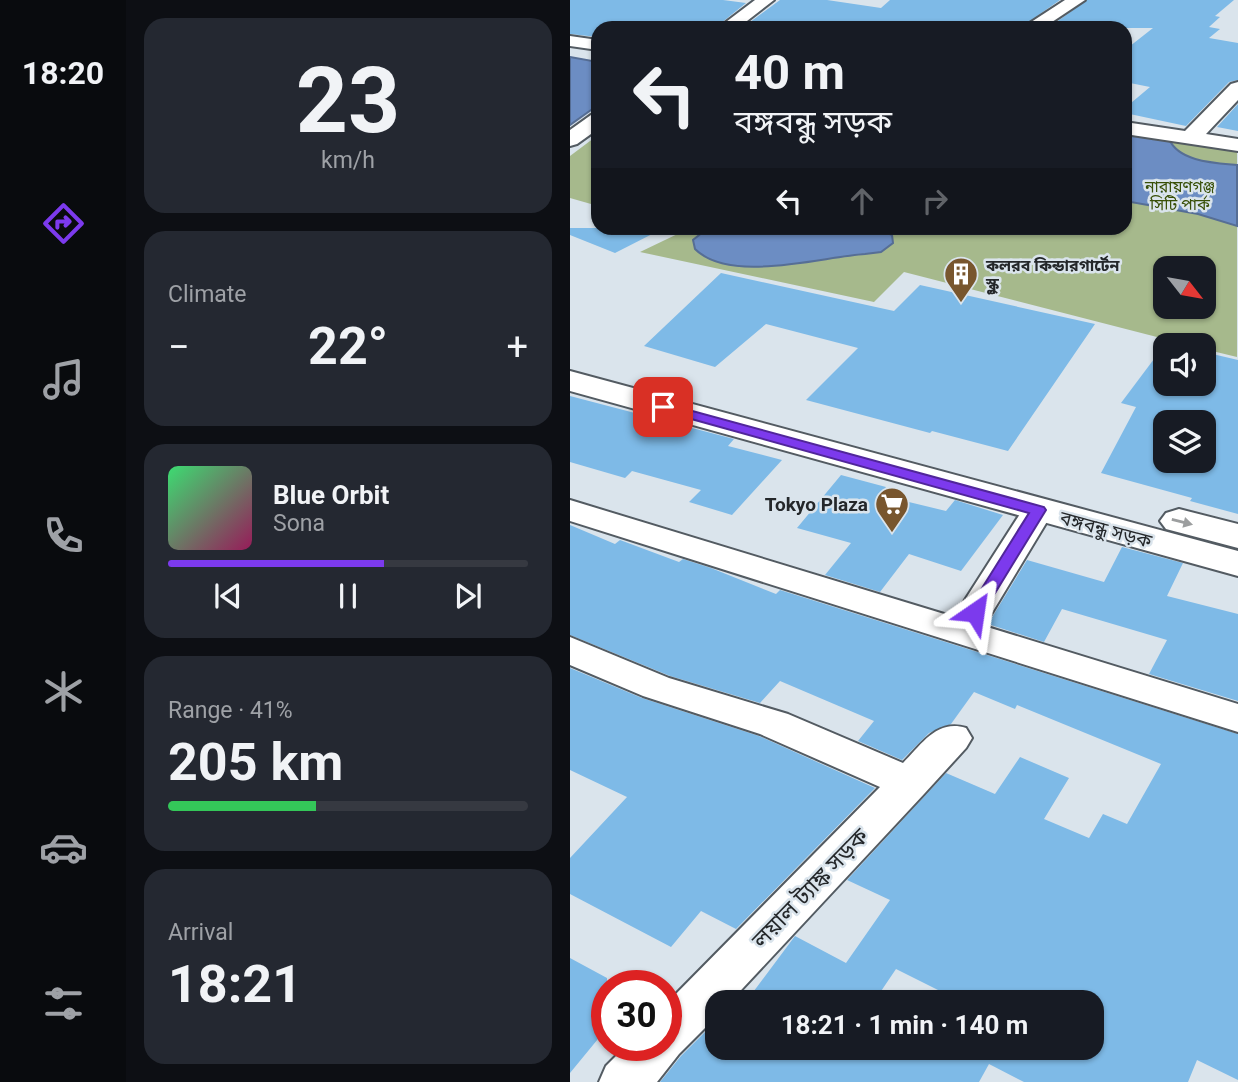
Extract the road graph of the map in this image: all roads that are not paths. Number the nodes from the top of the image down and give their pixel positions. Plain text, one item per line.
1 (766, 0) edge
2 (1077, 0) edge
3 (737, 21) edge
4 (1042, 21) edge
5 (570, 41) edge
6 (591, 44) edge
7 (1237, 88) edge
8 (591, 124) edge
9 (1132, 129) edge
10 (1191, 137) junction
11 (570, 139) edge
12 (1237, 145) edge
13 (570, 364) edge
14 (570, 381) edge
15 (570, 510) edge
16 (1038, 510) junction
17 (1237, 536) edge
18 (1237, 564) edge
19 (963, 632) junction
20 (570, 650) edge
21 (1237, 718) edge
22 (952, 738) dead end
23 (910, 783) junction
24 (682, 1020) edge
25 (644, 1061) edge
26 (624, 1082) edge

1 - 3 street
2 - 4 street
5 - 6 street
7 - 10 street
8 - 11 street
9 - 10 street
10 - 12 street
13 -> 17 main road, বঙ্গবন্ধু সড়ক
14 - 16 main road, বঙ্গবন্ধু সড়ক
15 - 19 street
16 - 18 main road, বঙ্গবন্ধু সড়ক
16 - 19 street
19 - 21 street
20 - 23 street
22 - 23 street, লয়াল ট্যাঙ্ক সড়ক
23 - 24 street, লয়াল ট্যাঙ্ক সড়ক
25 - 26 street

